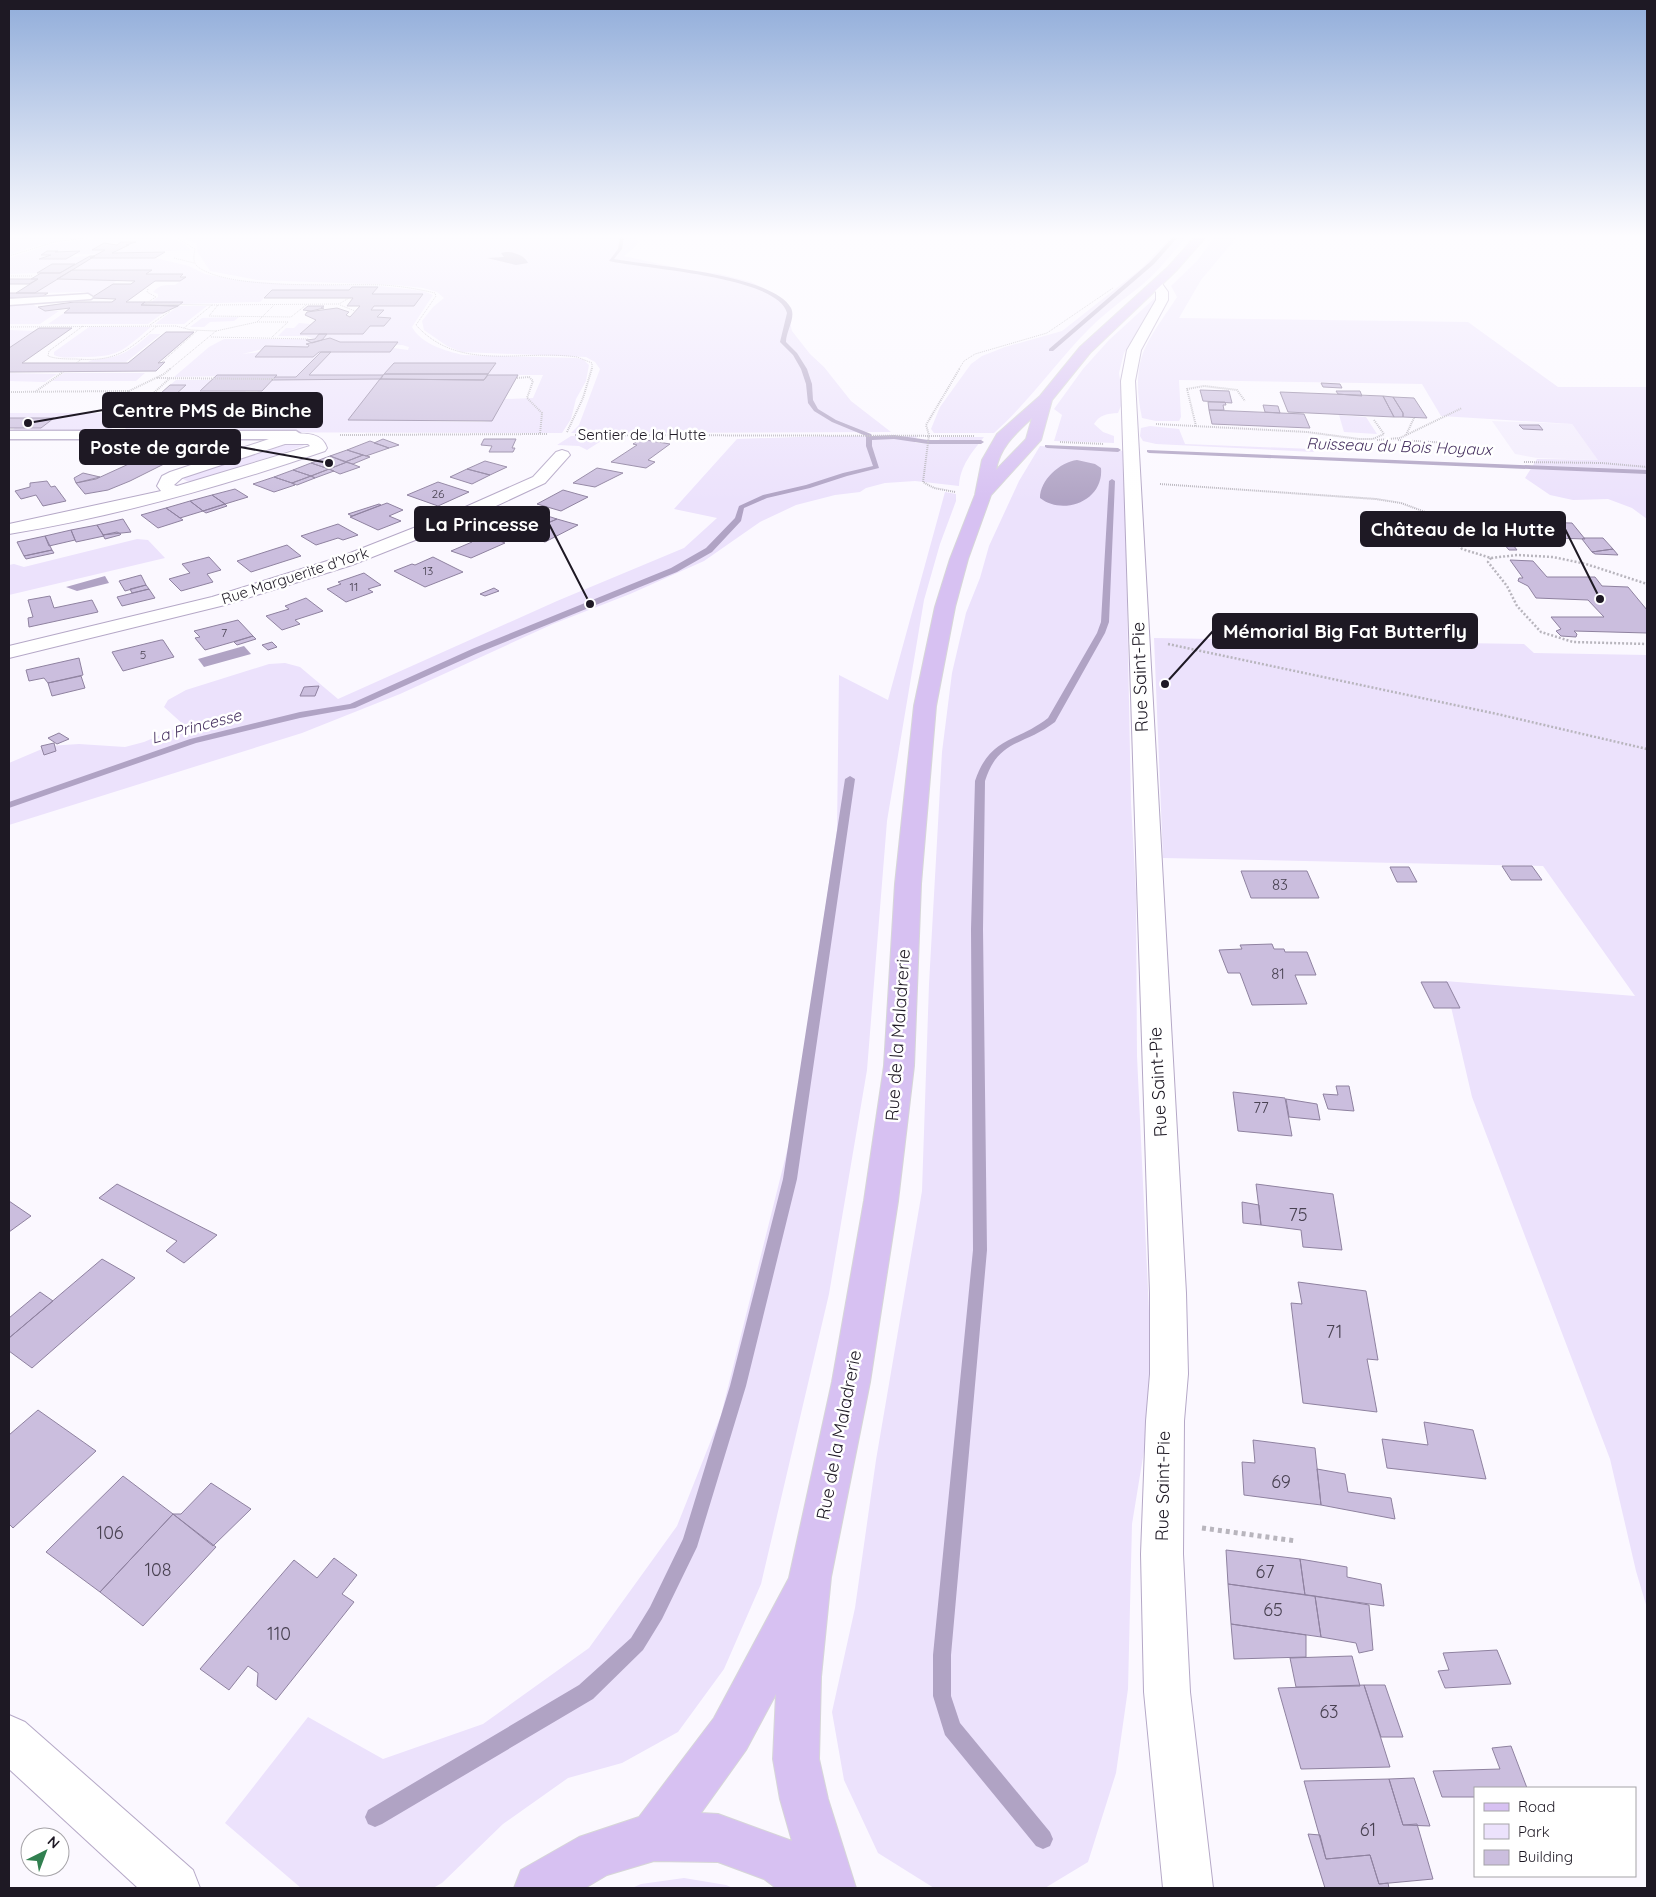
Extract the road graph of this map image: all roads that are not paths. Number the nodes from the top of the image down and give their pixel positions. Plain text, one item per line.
1 (1109, 326) edge
2 (1146, 326) edge
3 (1045, 399) junction
4 (9, 435) edge
5 (296, 435) dead end
6 (562, 455) dead end
7 (175, 492) junction
8 (983, 495) junction
9 (9, 529) edge
10 (9, 652) edge
11 (810, 1576) junction
12 (9, 1738) edge
13 (654, 1837) junction
14 (176, 1888) edge
15 (540, 1888) edge
16 (817, 1888) edge
17 (831, 1888) edge
18 (1188, 1888) edge

1 - 3 main road, Rue de la Maladrerie
2 - 18 street, Rue Saint-Pie
3 - 8 main road, Rue de la Maladrerie
3 - 8 main road, Rue de la Maladrerie
4 - 5 lane
6 - 10 street, Rue Marguerite d'York
7 - 7 street
7 - 9 street
8 - 11 main road, Rue de la Maladrerie
11 - 13 main road, Rue de la Maladrerie
11 - 17 main road, Rue de la Maladrerie
12 - 14 street
13 - 15 main road
13 - 16 main road

